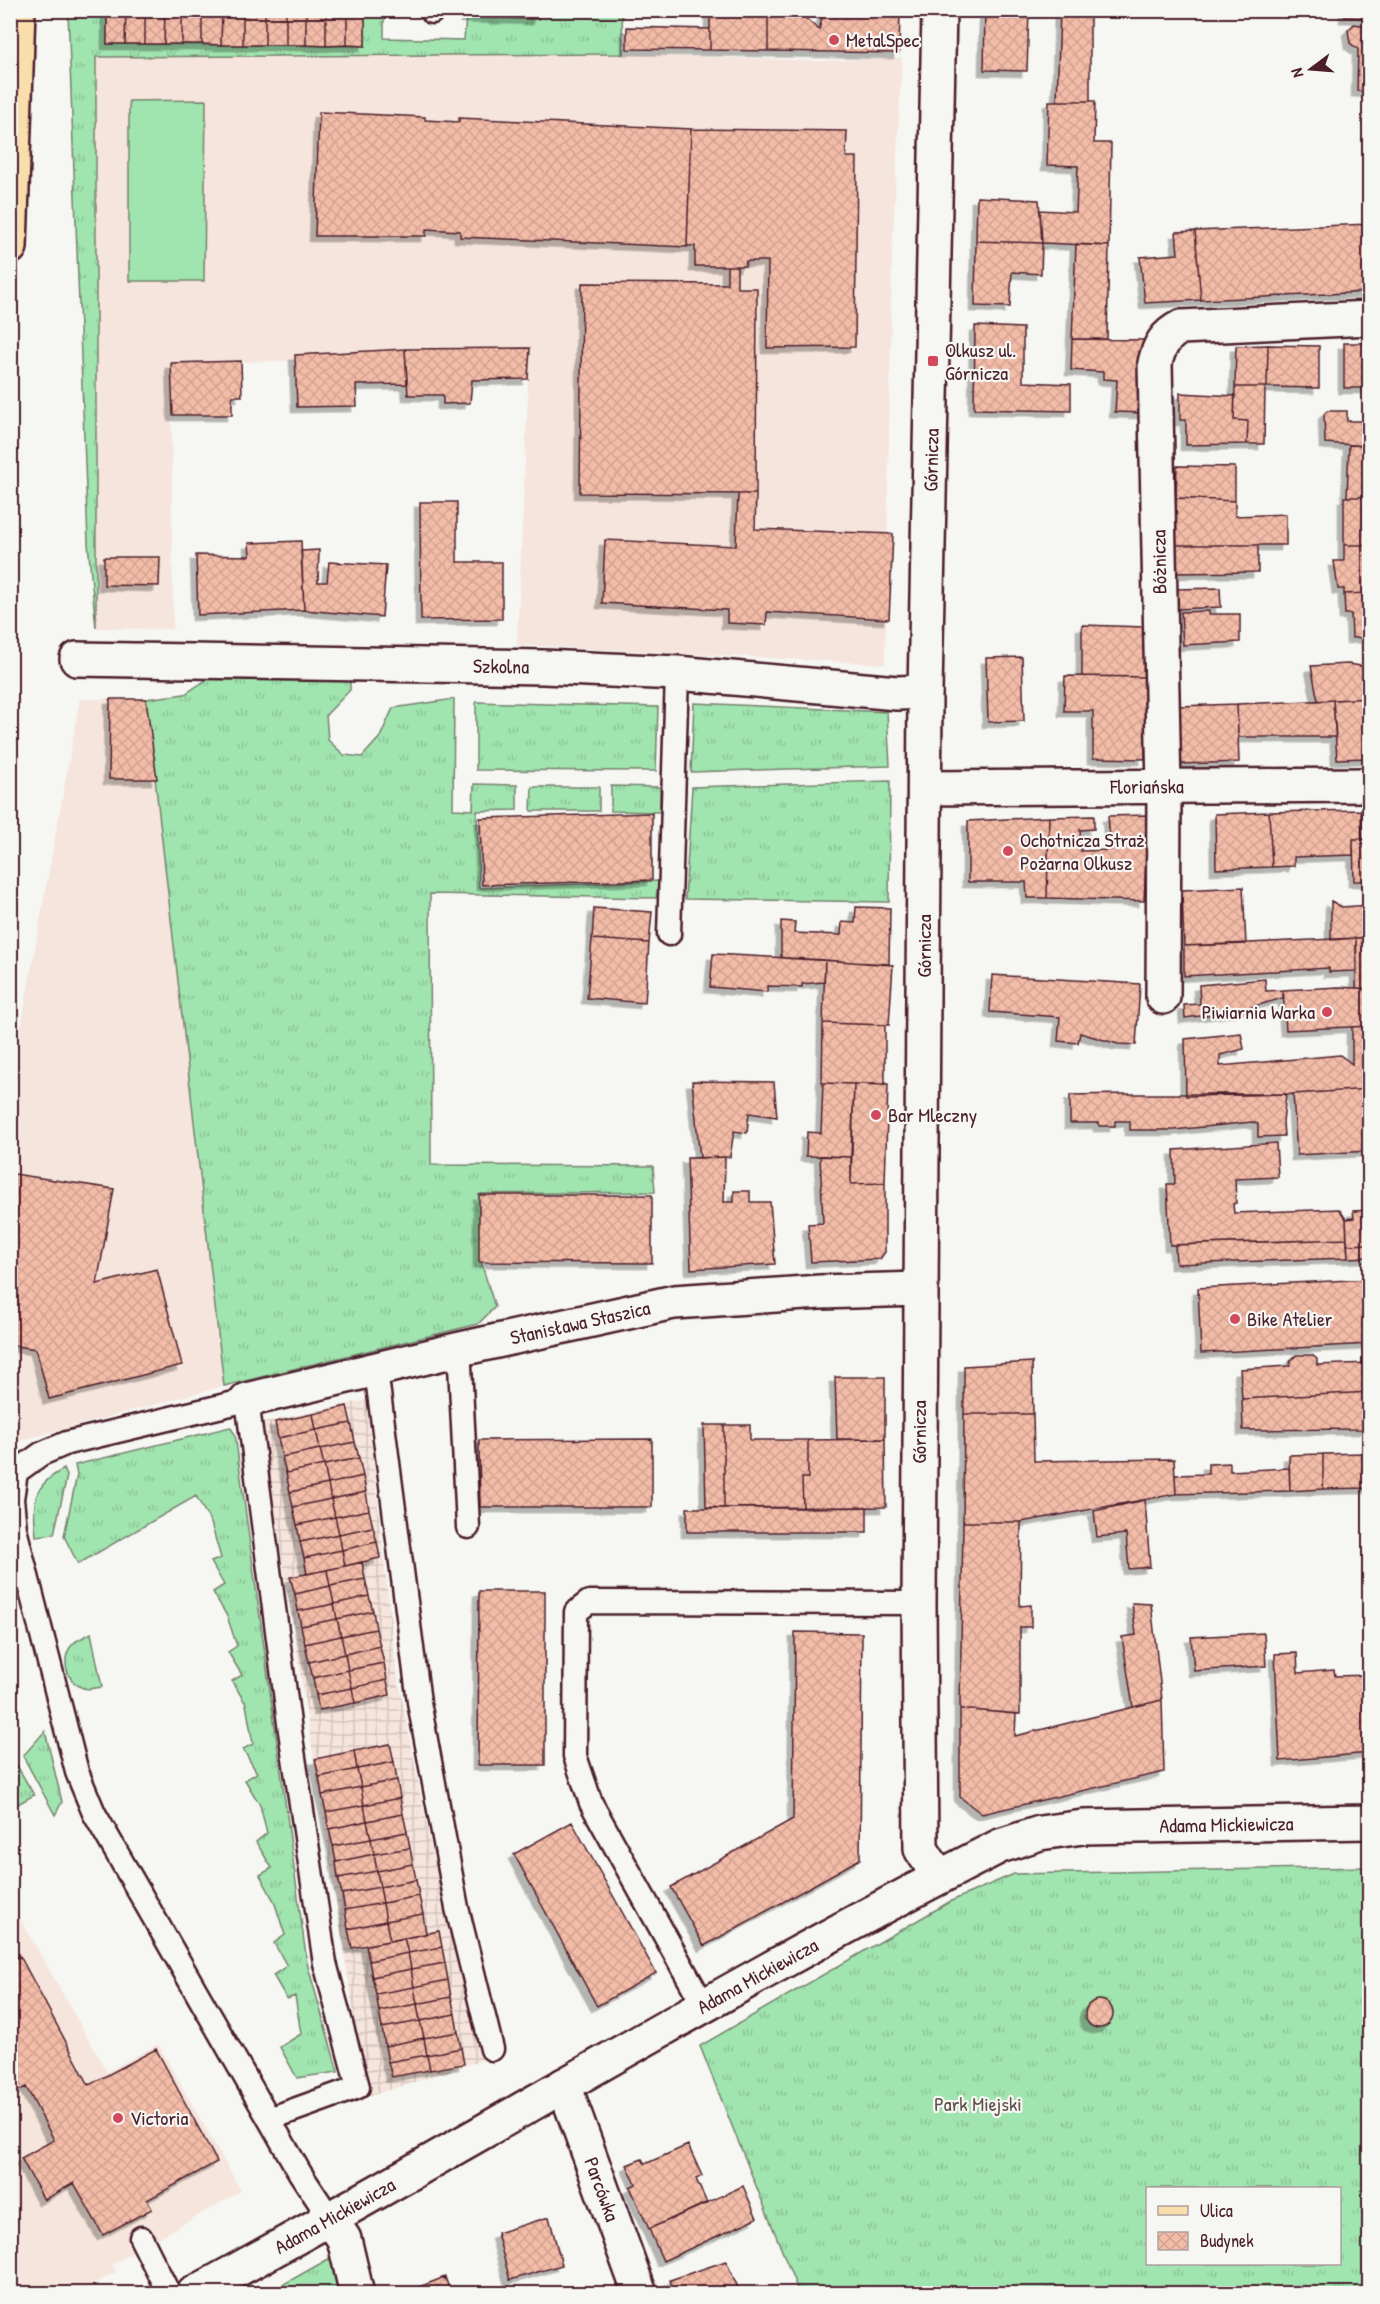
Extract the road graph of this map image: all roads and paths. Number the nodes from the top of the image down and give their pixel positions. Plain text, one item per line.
1 (18, 10) edge
2 (939, 10) edge
3 (10, 247) edge
4 (1370, 318) edge
5 (76, 659) dead end
6 (677, 673) junction
7 (925, 692) junction
8 (1370, 785) edge
9 (925, 788) junction
10 (1164, 788) junction
11 (669, 934) dead end
12 (1163, 997) dead end
13 (920, 1289) junction
14 (456, 1350) junction
15 (376, 1370) junction
16 (247, 1400) junction
17 (468, 1527) dead end
18 (918, 1603) junction
19 (1370, 1822) edge
20 (939, 1877) junction
21 (704, 2006) junction
22 (492, 2049) dead end
23 (564, 2085) junction
24 (269, 2118) junction
25 (331, 2220) junction
26 (141, 2238) dead end
27 (169, 2294) edge
28 (193, 2294) edge
29 (357, 2294) edge
30 (640, 2294) edge

1 - 3 main road
2 - 7 street, Górnicza
4 - 10 street, Bóżnicza
5 - 6 street, Szkolna
6 - 7 street, Szkolna
6 - 11 lane
7 - 9 street, Górnicza
8 - 10 street, Floriańska
9 - 10 street, Floriańska
9 - 13 street, Górnicza
10 - 12 street, Bóżnicza
13 - 14 street, Stanisława Staszica
13 - 18 street, Górnicza
14 - 15 street, Stanisława Staszica
14 - 17 lane
15 - 16 street, Stanisława Staszica
15 - 22 lane
16 - 24 lane
16 - 24 lane
18 - 20 street, Górnicza
18 - 21 lane
19 - 20 street, Adama Mickiewicza
20 - 21 street, Adama Mickiewicza
21 - 23 street, Adama Mickiewicza
23 - 25 street, Adama Mickiewicza
23 - 30 street, Parcówka
24 - 25 lane
25 - 28 street, Adama Mickiewicza
25 - 29 street
26 - 27 lane

